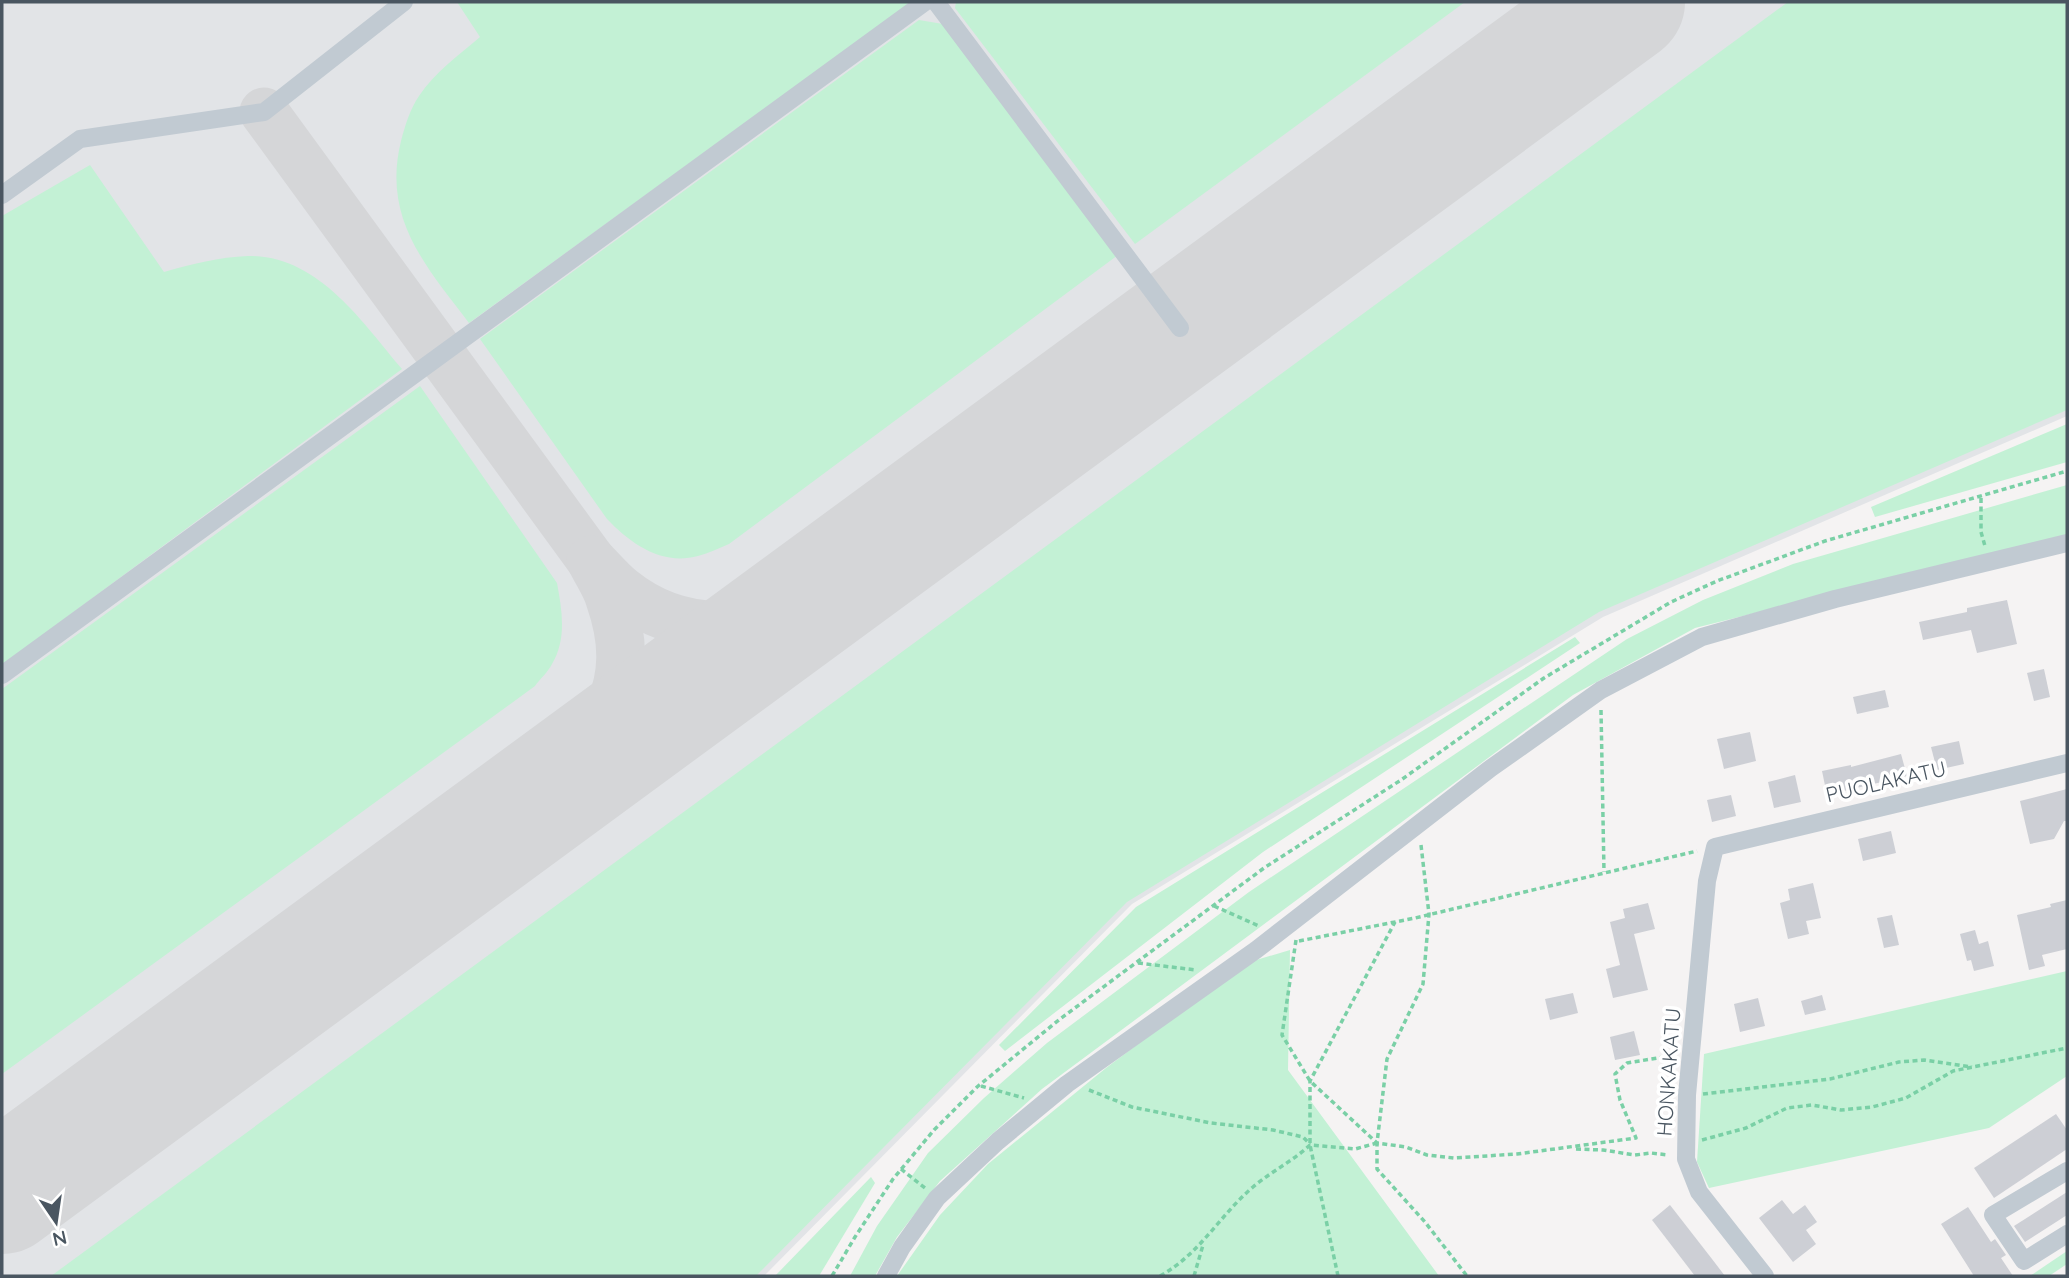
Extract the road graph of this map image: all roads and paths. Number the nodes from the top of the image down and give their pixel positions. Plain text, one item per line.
1 (404, 2) edge
2 (925, 2) edge
3 (936, 2) edge
4 (2, 195) edge
5 (1180, 328) dead end
6 (2067, 471) edge
7 (1981, 497) junction
8 (2067, 542) edge
9 (1990, 561) junction
10 (2, 675) edge
11 (1601, 690) junction
12 (2067, 763) edge
13 (1418, 824) junction
14 (1714, 847) junction
15 (1604, 873) junction
16 (1214, 906) junction
17 (1301, 914) junction
18 (1429, 914) junction
19 (1395, 922) junction
20 (1276, 934) junction
21 (1296, 941) junction
22 (1138, 963) junction
23 (1222, 973) junction
24 (2067, 1048) edge
25 (1692, 1052) junction
26 (1975, 1067) junction
27 (1310, 1081) junction
28 (1067, 1084) junction
29 (980, 1085) junction
30 (1687, 1096) junction
31 (1043, 1104) junction
32 (1377, 1143) junction
33 (1310, 1145) junction
34 (1686, 1145) junction
35 (1563, 1149) junction
36 (901, 1169) junction
37 (2067, 1171) edge
38 (937, 1198) junction
39 (2067, 1234) edge
40 (1203, 1242) junction
41 (832, 1276) edge
42 (886, 1276) edge
43 (1160, 1276) edge
44 (1194, 1276) edge
45 (1338, 1276) edge
46 (1466, 1276) edge
47 (1765, 1276) edge

1 - 4 street
2 - 10 street
3 - 5 street
6 - 7 path
7 - 9 path
7 - 16 path
8 - 9 street
9 - 11 street
11 - 13 street
11 - 15 path
12 - 14 street, PUOLAKATU
13 - 17 street
13 - 18 path
14 - 15 path
14 - 25 street, HONKAKATU
15 - 18 path
16 - 20 path
16 - 22 path
17 - 20 street
17 - 21 path
18 - 19 path
18 - 32 path
19 - 21 path
19 - 27 path
20 - 23 street
21 - 27 path
22 - 23 path
22 - 29 path
23 - 28 street
24 - 26 path
25 - 30 street, HONKAKATU
25 - 35 path
26 - 30 path
26 - 34 path
27 - 32 path
27 - 33 path
28 - 31 street
28 - 33 path
29 - 31 path
29 - 36 path
30 - 34 street, HONKAKATU
31 - 38 street
32 - 33 path
32 - 35 path
32 - 46 path
33 - 40 path
33 - 45 path
34 - 35 path
34 - 47 street, HONKAKATU
36 - 38 path
36 - 41 path
37 - 39 street
38 - 42 street
40 - 43 path
40 - 44 path

